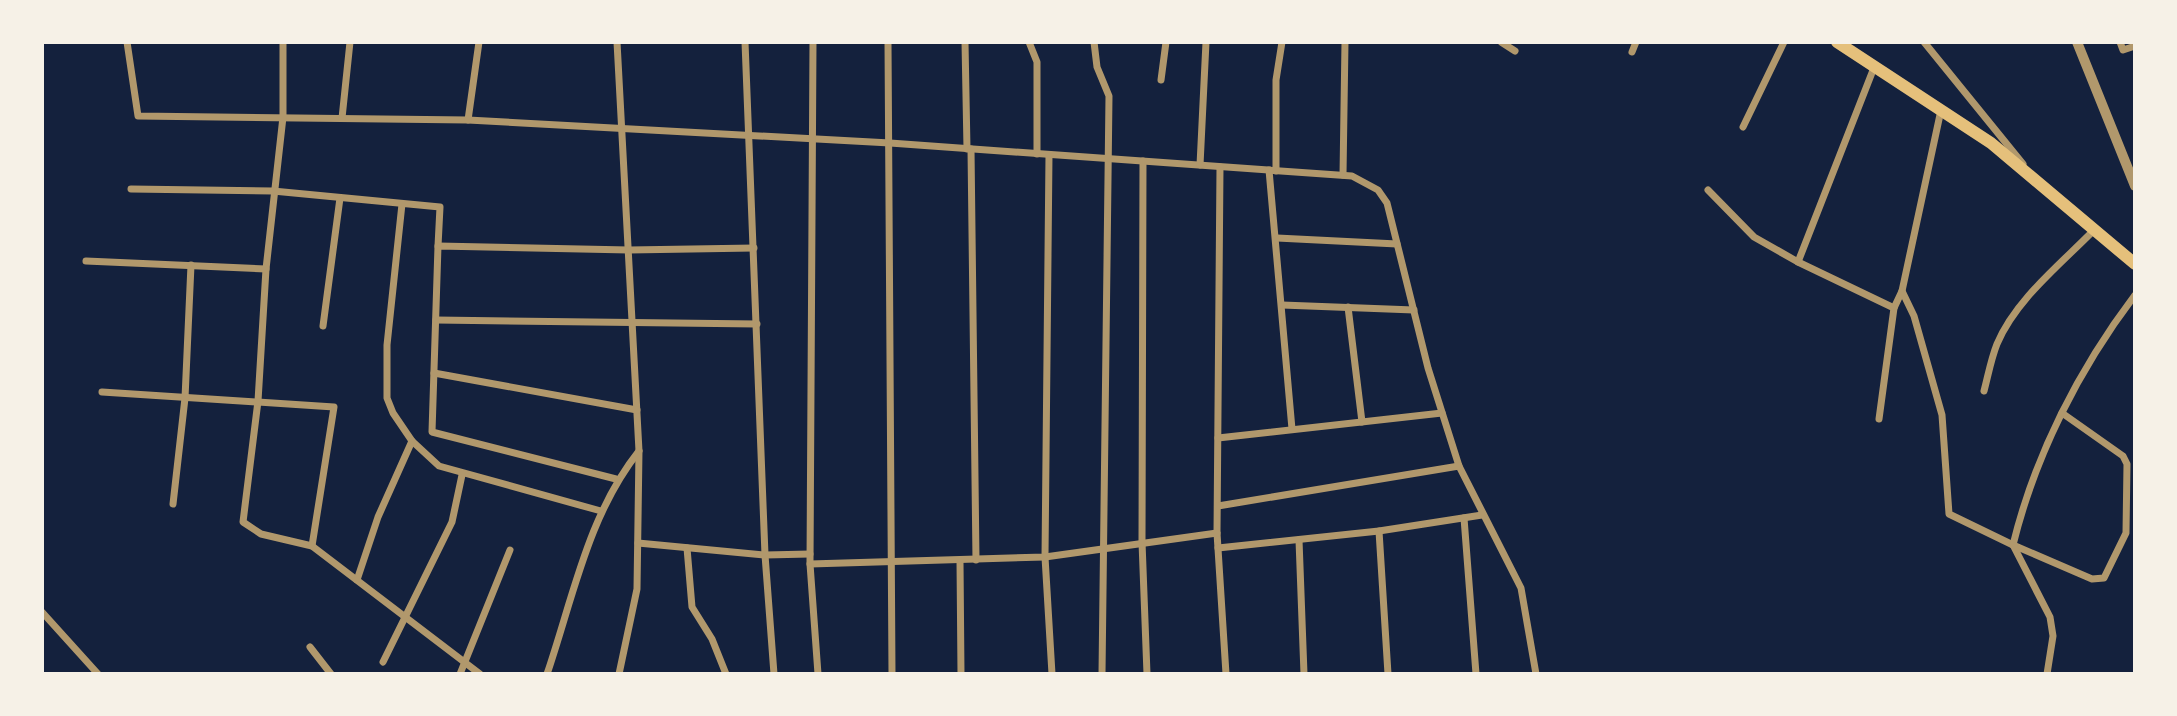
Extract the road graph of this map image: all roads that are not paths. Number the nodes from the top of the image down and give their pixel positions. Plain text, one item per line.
1 (127, 42) edge
2 (283, 42) edge
3 (350, 42) edge
4 (479, 42) edge
5 (617, 42) edge
6 (744, 42) edge
7 (813, 42) edge
8 (888, 42) edge
9 (965, 42) edge
10 (1029, 42) edge
11 (1094, 42) edge
12 (1166, 42) edge
13 (1206, 42) edge
14 (1282, 42) edge
15 (1345, 42) edge
16 (1501, 42) edge
17 (1636, 42) edge
18 (1784, 42) edge
19 (1837, 42) edge
20 (1924, 42) edge
21 (2077, 42) edge
22 (2120, 42) edge
23 (2135, 46) edge
24 (1515, 51) dead end
25 (1632, 52) dead end
26 (1875, 65) junction
27 (1161, 80) dead end
28 (1941, 110) junction
29 (283, 117) junction
30 (342, 118) junction
31 (468, 120) junction
32 (1743, 127) dead end
33 (621, 128) junction
34 (749, 135) junction
35 (813, 139) junction
36 (890, 143) junction
37 (969, 149) junction
38 (1037, 154) junction
39 (1049, 155) junction
40 (1107, 159) junction
41 (1143, 161) junction
42 (1200, 165) junction
43 (1220, 167) junction
44 (1273, 171) junction
45 (1343, 175) junction
46 (2037, 181) junction
47 (2135, 186) edge
48 (131, 189) dead end
49 (1708, 190) dead end
50 (273, 191) junction
51 (340, 198) junction
52 (402, 204) junction
53 (2095, 229) junction
54 (1277, 238) junction
55 (1397, 244) junction
56 (438, 246) junction
57 (754, 248) junction
58 (629, 250) junction
59 (86, 261) dead end
60 (1798, 262) junction
61 (2135, 264) edge
62 (191, 265) junction
63 (265, 269) junction
64 (1902, 291) junction
65 (2135, 295) edge
66 (1282, 304) junction
67 (1348, 307) junction
68 (1894, 308) junction
69 (1414, 310) junction
70 (436, 320) junction
71 (633, 322) junction
72 (757, 324) junction
73 (323, 326) dead end
74 (434, 373) junction
75 (1984, 391) dead end
76 (102, 392) dead end
77 (185, 398) junction
78 (258, 401) junction
79 (637, 410) junction
80 (1442, 413) junction
81 (2062, 413) junction
82 (1879, 419) dead end
83 (1362, 422) junction
84 (1292, 429) junction
85 (1218, 438) junction
86 (412, 441) junction
87 (639, 451) junction
88 (1459, 466) junction
89 (462, 475) junction
90 (616, 479) junction
91 (173, 504) dead end
92 (1218, 506) junction
93 (601, 511) junction
94 (1482, 515) junction
95 (1464, 518) junction
96 (1379, 531) junction
97 (1217, 533) junction
98 (1299, 540) junction
99 (1142, 542) junction
100 (638, 543) junction
101 (2013, 545) junction
102 (312, 546) junction
103 (687, 548) junction
104 (1218, 548) junction
105 (1101, 549) junction
106 (510, 550) dead end
107 (810, 554) junction
108 (765, 555) junction
109 (1045, 557) junction
110 (892, 560) junction
111 (976, 560) junction
112 (960, 561) junction
113 (810, 565) junction
114 (357, 580) junction
115 (42, 612) edge
116 (407, 618) junction
117 (310, 647) dead end
118 (383, 662) dead end
119 (467, 664) junction
120 (98, 674) edge
121 (331, 674) edge
122 (460, 674) edge
123 (480, 674) edge
124 (547, 674) edge
125 (619, 674) edge
126 (726, 674) edge
127 (774, 674) edge
128 (818, 674) edge
129 (892, 674) edge
130 (961, 674) edge
131 (1052, 674) edge
132 (1102, 674) edge
133 (1147, 674) edge
134 (1226, 674) edge
135 (1304, 674) edge
136 (1388, 674) edge
137 (1476, 674) edge
138 (1535, 674) edge
139 (2047, 674) edge

1 - 29 street
2 - 29 street
3 - 30 street
4 - 31 street
5 - 33 street
6 - 34 street
7 - 35 street
8 - 36 street
9 - 37 street
10 - 38 street
11 - 40 street
12 - 27 street
13 - 42 street
14 - 44 street
15 - 45 street
16 - 24 street
17 - 25 street
18 - 32 street
19 - 26 main road
20 - 46 street
21 - 47 street
22 - 23 street
26 - 28 main road
26 - 60 street
28 - 46 main road
28 - 64 street
29 - 30 street
29 - 50 street
30 - 31 street
31 - 33 street
33 - 34 street
33 - 58 street
34 - 35 street
34 - 57 street
35 - 36 street
35 - 107 street
36 - 37 street
36 - 110 street
37 - 38 street
37 - 111 street
38 - 39 street
39 - 40 street
39 - 109 street
40 - 41 street
40 - 105 street
41 - 42 street
41 - 99 street
42 - 43 street
43 - 44 street
43 - 85 street
44 - 45 street
44 - 54 street
45 - 55 street
46 - 53 main road
48 - 50 street
49 - 60 street
50 - 51 street
50 - 63 street
51 - 52 street
51 - 73 street
52 - 56 street
52 - 86 street
53 - 61 main road
53 - 75 street
54 - 55 street
54 - 66 street
55 - 69 street
56 - 58 street
56 - 70 street
57 - 58 street
57 - 72 street
58 - 71 street
59 - 62 street
60 - 68 street
62 - 63 street
62 - 77 street
63 - 78 street
64 - 68 street
64 - 101 street
65 - 81 street
66 - 67 street
66 - 84 street
67 - 69 street
67 - 83 street
68 - 82 street
69 - 80 street
70 - 71 street
70 - 74 street
71 - 72 street
71 - 79 street
72 - 108 street
74 - 79 street
74 - 90 street
76 - 77 street
77 - 78 street
77 - 91 street
78 - 102 street
78 - 102 street
79 - 87 street
80 - 83 street
80 - 88 street
81 - 101 street
81 - 101 street
83 - 84 street
84 - 85 street
85 - 92 street
86 - 89 street
86 - 114 street
87 - 90 street
87 - 100 street
88 - 92 street
88 - 94 street
89 - 93 street
89 - 116 street
90 - 93 street
92 - 97 street
93 - 124 street
94 - 95 street
94 - 138 street
95 - 96 street
95 - 137 street
96 - 98 street
96 - 136 street
97 - 99 street
97 - 104 street
98 - 104 street
98 - 135 street
99 - 105 street
99 - 133 street
100 - 103 street
100 - 125 street
101 - 139 street
102 - 114 street
103 - 108 street
103 - 126 street
104 - 134 street
105 - 109 street
105 - 132 street
106 - 119 street
107 - 108 street
107 - 113 street
108 - 127 street
109 - 111 street
109 - 131 street
110 - 112 street
110 - 113 street
110 - 129 street
111 - 112 street
112 - 130 street
113 - 128 street
114 - 116 street
115 - 120 street
116 - 118 street
116 - 119 street
117 - 121 street
119 - 122 street
119 - 123 street

